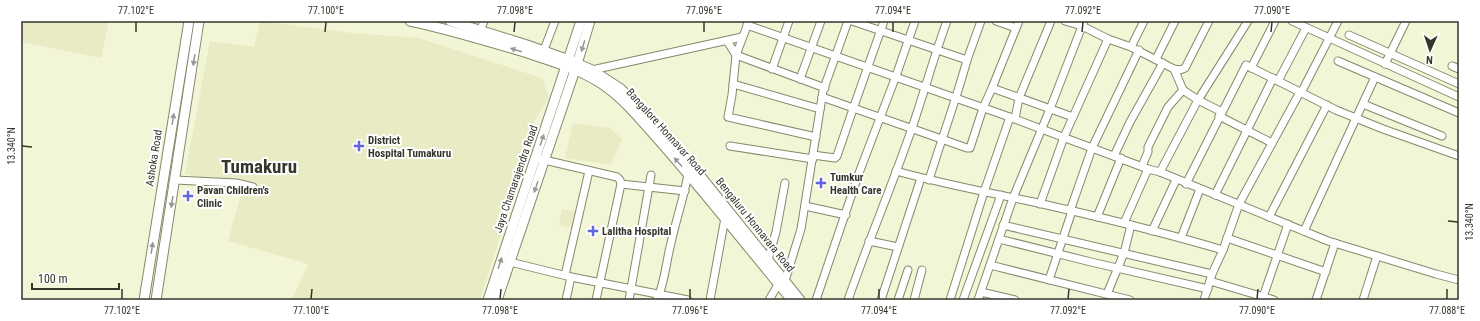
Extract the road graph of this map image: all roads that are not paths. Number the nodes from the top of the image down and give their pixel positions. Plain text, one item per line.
1 (190, 21) edge
2 (199, 21) edge
3 (410, 21) edge
4 (450, 21) edge
5 (484, 21) edge
6 (555, 21) edge
7 (581, 21) edge
8 (590, 21) edge
9 (790, 21) edge
10 (822, 21) edge
11 (848, 21) edge
12 (852, 21) edge
13 (884, 21) edge
14 (914, 21) edge
15 (947, 21) edge
16 (981, 21) edge
17 (996, 21) edge
18 (1051, 21) edge
19 (1065, 21) edge
20 (1144, 21) edge
21 (1175, 21) edge
22 (1209, 21) edge
23 (1248, 21) edge
24 (1275, 21) edge
25 (1292, 21) edge
26 (1338, 21) edge
27 (1406, 21) edge
28 (748, 23) edge
29 (1018, 24) edge
30 (1083, 24) edge
31 (1306, 28) junction
32 (480, 31) junction
33 (881, 31) junction
34 (1349, 34) dead end
35 (742, 37) junction
36 (784, 38) junction
37 (1328, 38) junction
38 (1108, 39) junction
39 (908, 40) junction
40 (727, 41) junction
41 (1131, 47) junction
42 (812, 48) junction
43 (936, 49) junction
44 (1139, 50) junction
45 (1390, 53) junction
46 (542, 54) junction
47 (736, 55) junction
48 (836, 56) junction
49 (1156, 59) junction
50 (967, 60) junction
51 (1338, 61) dead end
52 (1164, 63) junction
53 (1385, 64) junction
54 (572, 65) junction
55 (1452, 66) dead end
56 (868, 67) junction
57 (1251, 68) junction
58 (772, 69) junction
59 (1174, 69) junction
60 (1459, 69) edge
61 (592, 70) junction
62 (896, 76) junction
63 (1374, 77) junction
64 (800, 79) junction
65 (1275, 80) junction
66 (733, 84) junction
67 (1459, 84) edge
68 (825, 88) junction
69 (926, 88) junction
70 (992, 88) junction
71 (1183, 90) junction
72 (1301, 92) junction
73 (822, 97) junction
74 (1459, 97) edge
75 (957, 98) junction
76 (1019, 98) junction
77 (1198, 100) junction
78 (1363, 104) junction
79 (1327, 105) junction
80 (983, 108) junction
81 (820, 109) junction
82 (853, 109) junction
83 (1050, 109) junction
84 (1459, 113) edge
85 (1220, 114) junction
86 (1073, 117) junction
87 (880, 118) junction
88 (1012, 118) junction
89 (1356, 118) junction
90 (912, 129) junction
91 (1042, 130) junction
92 (1247, 131) junction
93 (1442, 136) dead end
94 (816, 137) junction
95 (1064, 138) junction
96 (942, 139) junction
97 (1272, 143) junction
98 (730, 146) dead end
99 (1092, 148) junction
100 (1459, 156) edge
101 (813, 157) junction
102 (1118, 157) junction
103 (540, 159) junction
104 (1145, 167) junction
105 (589, 171) junction
106 (896, 171) junction
107 (1160, 172) junction
108 (688, 174) junction
109 (651, 175) dead end
110 (921, 178) junction
111 (176, 180) junction
112 (929, 180) junction
113 (1176, 180) junction
114 (785, 183) dead end
115 (622, 184) junction
116 (1186, 184) junction
117 (253, 187) dead end
118 (648, 187) junction
119 (1200, 189) junction
120 (685, 191) junction
121 (984, 192) junction
122 (1215, 195) junction
123 (1001, 196) junction
124 (1013, 198) junction
125 (1040, 204) junction
126 (1239, 204) junction
127 (805, 206) junction
128 (1071, 211) junction
129 (846, 215) junction
130 (1097, 217) junction
131 (1269, 217) junction
132 (726, 218) junction
133 (1127, 224) junction
134 (1288, 224) junction
135 (1004, 225) junction
136 (737, 227) junction
137 (1152, 231) junction
138 (1304, 231) junction
139 (1181, 238) junction
140 (1227, 238) junction
141 (999, 239) junction
142 (1063, 239) junction
143 (868, 241) junction
144 (1335, 243) junction
145 (898, 247) junction
146 (1223, 250) junction
147 (1124, 253) junction
148 (1058, 254) junction
149 (1278, 255) junction
150 (1377, 256) junction
151 (768, 260) junction
152 (510, 262) junction
153 (990, 265) junction
154 (1117, 268) junction
155 (908, 270) dead end
156 (922, 270) dead end
157 (1326, 272) junction
158 (568, 276) junction
159 (1211, 277) junction
160 (1049, 280) junction
161 (1459, 280) edge
162 (600, 282) junction
163 (782, 282) junction
164 (632, 288) junction
165 (1208, 289) junction
166 (981, 292) junction
167 (1107, 294) junction
168 (658, 298) edge
169 (1263, 298) edge
170 (144, 300) edge
171 (156, 300) edge
172 (488, 300) edge
173 (497, 300) edge
174 (566, 300) edge
175 (596, 300) edge
176 (629, 300) edge
177 (688, 300) edge
178 (710, 300) edge
179 (769, 300) edge
180 (792, 300) edge
181 (800, 300) edge
182 (816, 300) edge
183 (848, 300) edge
184 (881, 300) edge
185 (898, 300) edge
186 (914, 300) edge
187 (950, 300) edge
188 (963, 300) edge
189 (978, 300) edge
190 (1015, 300) edge
191 (1130, 300) edge
192 (1204, 300) edge
193 (1274, 300) edge
194 (1316, 300) edge
195 (1363, 300) edge

170 -> 1 main road, Ashoka Road
2 -> 111 main road
46 -> 3 main road, Bangalore Honnavar Road
4 - 32 main road
5 - 32 street
6 - 46 street
7 - 54 main road
8 -> 54 main road
9 - 36 street
10 - 42 street
11 - 48 street
12 - 33 street
13 - 33 street
14 - 39 street
15 - 43 street
16 - 50 street
17 - 29 street
18 - 76 street
19 - 30 street
20 - 41 street
21 - 49 street
22 - 59 street
23 - 77 street
24 - 57 street
25 - 31 street
26 - 37 street
27 - 45 street
28 - 35 street
28 - 36 street
29 - 70 street
30 - 38 street
30 - 83 street
31 - 37 street
31 - 65 street
32 - 46 main road
33 - 39 street
33 - 56 street
34 - 45 street
35 - 40 street
35 - 47 street
36 - 42 street
36 - 58 street
37 - 53 street
37 - 72 street
38 - 41 street
38 - 86 street
39 - 43 street
39 - 62 street
40 - 47 street
40 - 61 street
41 - 44 street
42 - 48 street
42 - 64 street
43 - 50 street
43 - 69 street
44 - 49 street
44 - 99 street
45 - 53 street
45 - 67 street
46 - 54 main road, Bangalore Honnavar Road
47 - 58 street
47 - 66 street
48 - 56 street
48 - 68 street
49 - 52 street
50 - 75 street
51 - 63 street
52 - 59 street
52 - 102 street
53 - 74 street
54 - 61 main road, Bengaluru Honnavara Road
54 - 103 main road, Jaya Chamarajendra Road
108 -> 54 main road, Bangalore Honnavar Road
55 - 60 street
56 - 62 street
56 - 82 street
57 - 65 street
57 - 85 street
58 - 64 street
59 - 71 street
61 - 136 main road, Bengaluru Honnavara Road
62 - 69 street
62 - 87 street
63 - 78 street
63 - 84 street
64 - 68 street
65 - 72 street
65 - 92 street
66 - 81 street
66 - 94 street
68 - 73 street
69 - 75 street
69 - 90 street
70 - 76 street
70 - 80 street
71 - 77 street
71 - 104 street
72 - 79 street
72 - 97 street
73 - 81 street
73 - 82 street
75 - 80 street
75 - 96 street
76 - 83 street
76 - 88 street
77 - 85 street
77 - 107 street
78 - 89 street
78 - 93 street
79 - 89 street
79 - 131 street
80 - 88 street
80 - 96 street
81 - 94 street
82 - 87 street
82 - 101 street
83 - 86 street
83 - 91 street
85 - 92 street
85 - 116 street
86 - 95 street
87 - 90 street
87 - 129 street
88 - 91 street
88 - 121 street
89 - 100 street
89 - 138 street
90 - 96 street
90 - 106 street
91 - 95 street
91 - 124 street
92 - 97 street
92 - 122 street
94 - 101 street
95 - 99 street
95 - 125 street
96 - 112 street
97 - 126 street
98 - 101 street
99 - 102 street
99 - 128 street
101 - 127 street
102 - 104 street
102 - 130 street
103 - 105 street
103 -> 152 main road, Jaya Chamarajendra Road
172 -> 103 main road, Jaya Chamarajendra Road
104 - 107 street
104 - 133 street
105 - 115 street
105 - 158 street
106 - 110 street
106 - 143 street
107 - 113 street
108 - 120 street
108 - 132 main road, Bangalore Honnavar Road
109 - 118 street
110 - 112 street
110 - 145 street
111 - 117 street
111 -> 171 main road
112 - 121 street
113 - 116 street
113 - 137 street
114 - 151 street
115 - 118 street
115 - 162 street
116 - 119 street
118 - 120 street
118 - 164 street
119 - 122 street
119 - 139 street
120 - 168 street
121 - 123 street
121 - 187 street
122 - 126 street
123 - 124 street
123 - 188 street
124 - 125 street
124 - 135 street
125 - 128 street
126 - 131 street
126 - 140 street
127 - 129 street
127 - 163 street
128 - 130 street
128 - 142 street
129 - 182 street
130 - 133 street
131 - 134 street
132 - 136 main road, Bangalore Honnavar Road
132 - 178 street
133 - 137 street
133 - 147 street
134 - 138 street
134 - 149 street
135 - 141 street
135 - 142 street
136 - 151 main road, Bengaluru Honnavara Road
136 - 163 main road, Bangalore Honnavar Road
137 - 139 street
138 - 144 street
139 - 146 street
140 - 146 street
140 - 149 street
141 - 148 street
141 - 153 street
142 - 147 street
142 - 148 street
143 - 145 street
143 - 183 street
144 - 150 street
144 - 157 street
145 - 184 street
146 - 159 street
147 - 154 street
147 - 159 street
148 - 154 street
148 - 160 street
149 - 157 street
149 - 169 street
150 - 161 street
150 - 195 street
151 - 163 main road, Bengaluru Honnavara Road
152 - 158 street
152 - 173 main road, Jaya Chamarajendra Road
153 - 160 street
153 - 166 street
154 - 165 street
154 - 167 street
155 - 185 street
156 - 186 street
157 - 194 street
158 - 162 street
158 - 174 street
159 - 165 street
159 - 169 street
160 - 167 street
162 - 164 street
162 - 175 street
163 - 179 street
163 - 180 main road, Bangalore Honnavar Road
163 - 181 main road, Bengaluru Honnavara Road
164 - 168 street
164 - 176 street
165 - 192 street
166 - 189 street
166 - 190 street
167 - 191 street
168 - 177 street
169 - 193 street

